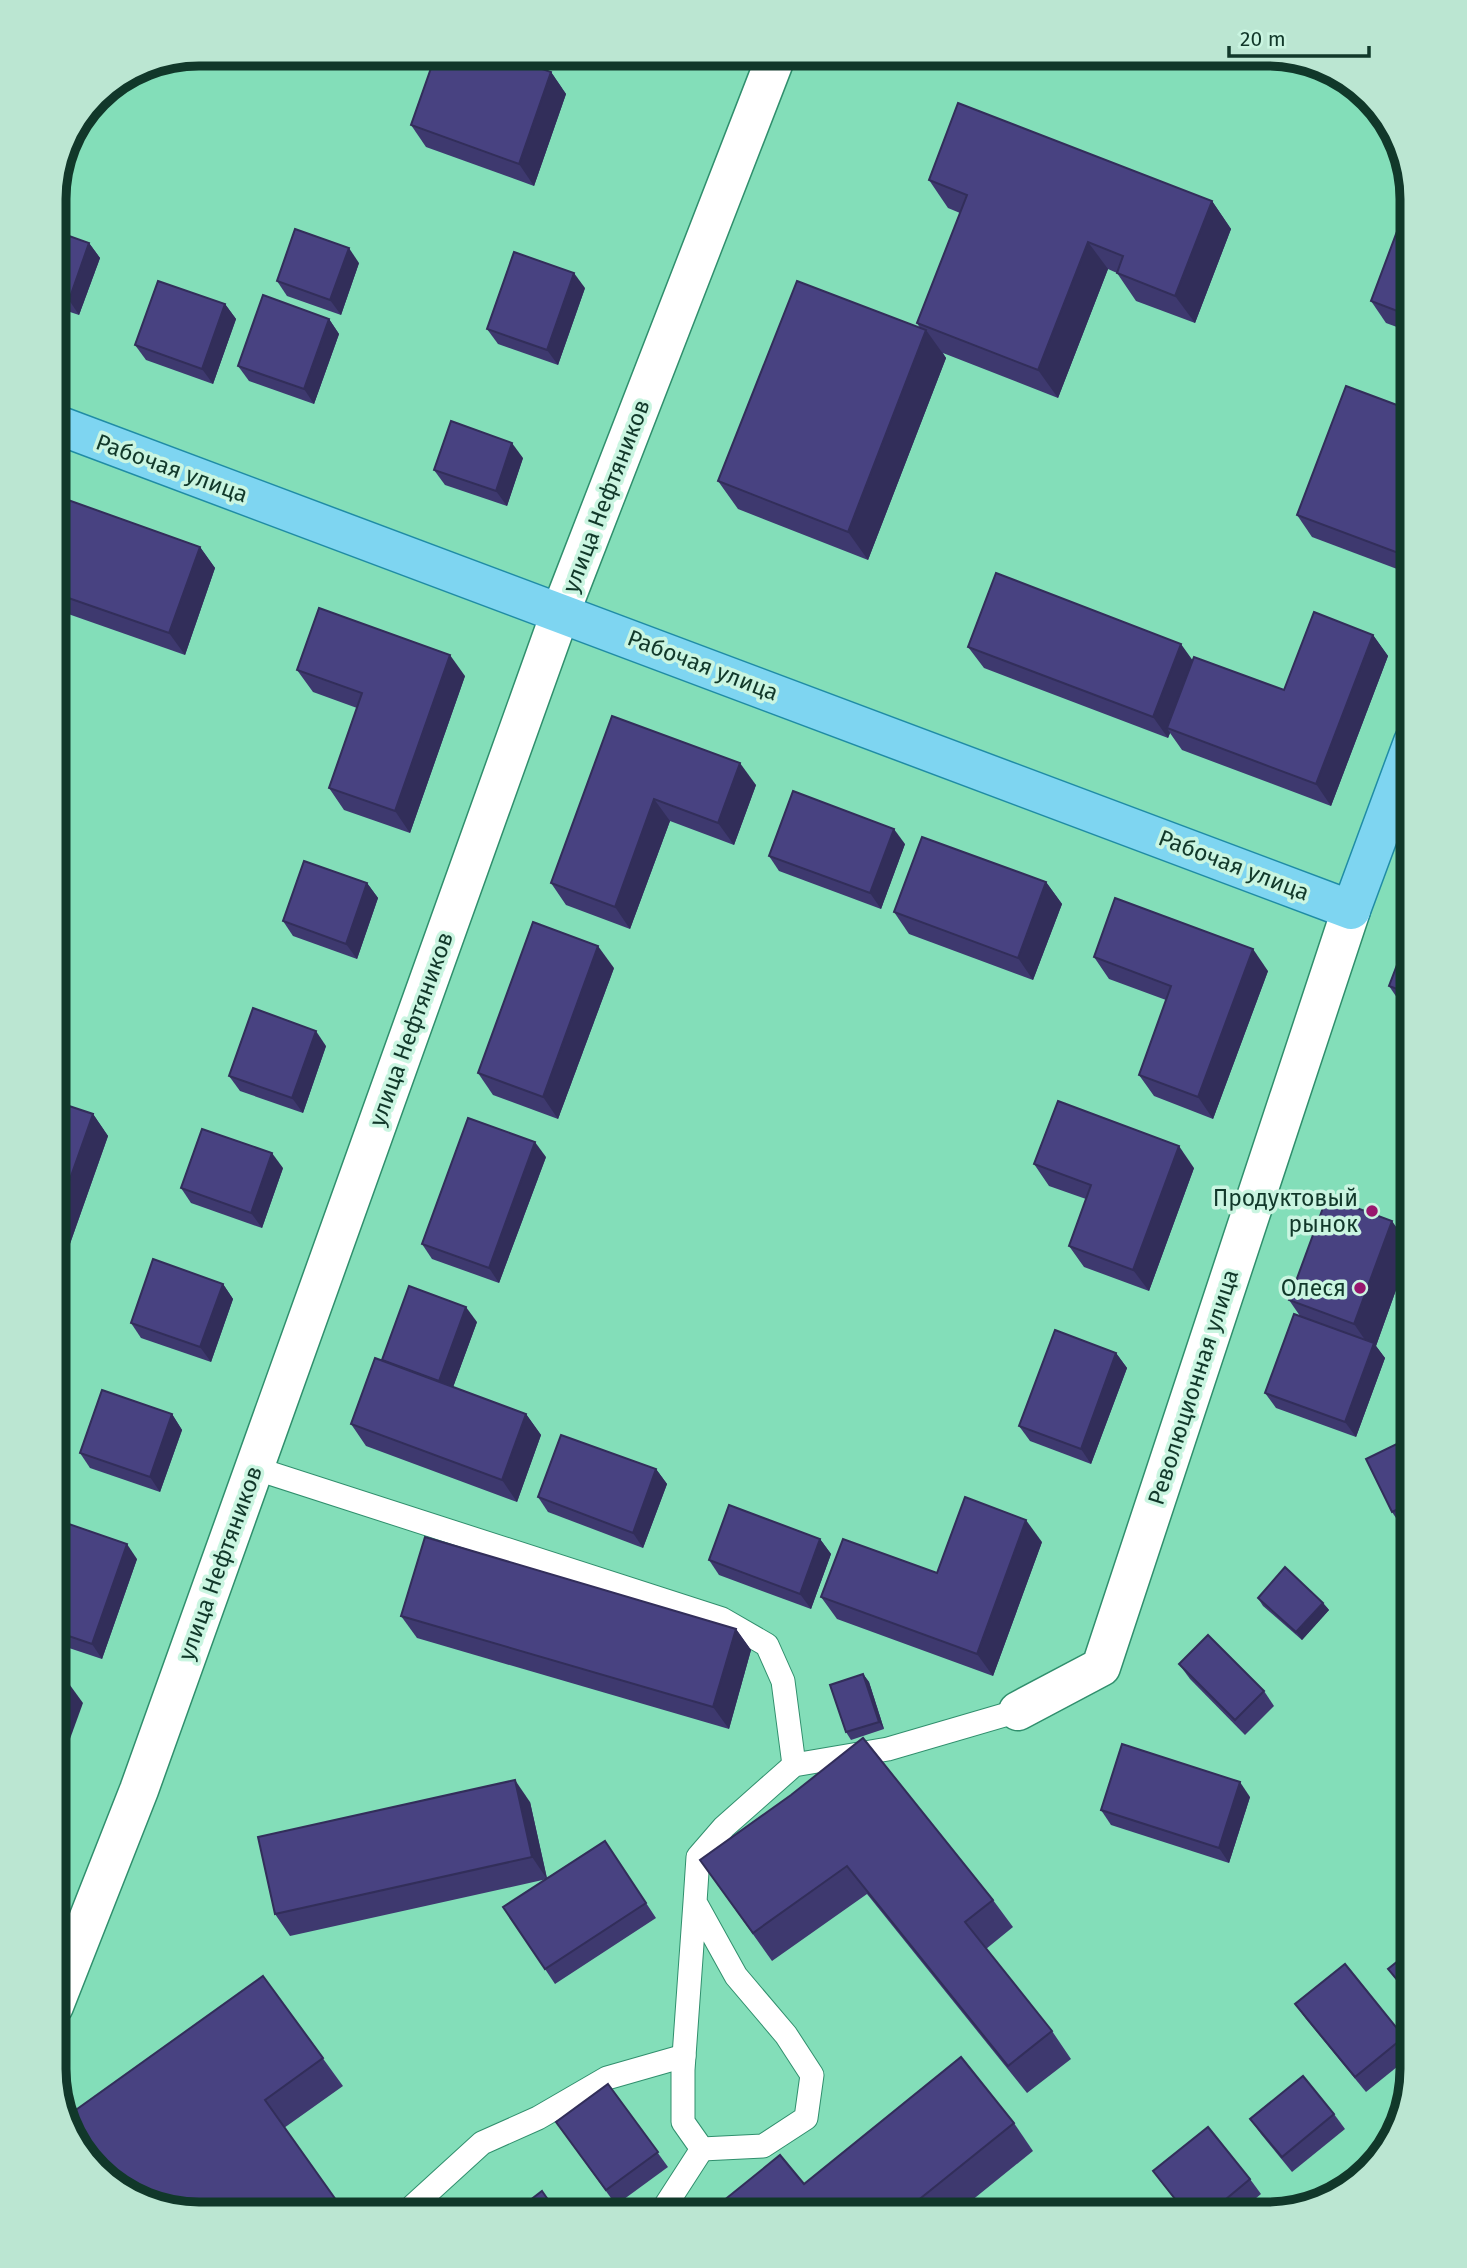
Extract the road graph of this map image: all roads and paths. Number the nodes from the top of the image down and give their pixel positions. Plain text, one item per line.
1 (772, 67) edge
2 (67, 429) edge
3 (561, 611) junction
4 (1400, 776) edge
5 (1350, 909) junction
6 (254, 1468) junction
7 (1018, 1711) joint
8 (794, 1765) junction
9 (695, 1902) junction
10 (66, 1975) edge
11 (684, 2056) junction
12 (702, 2149) junction
13 (418, 2201) edge
14 (668, 2201) edge

1 - 3 street, улица Нефтяников
2 - 3 main road, Рабочая улица
3 - 5 main road, Рабочая улица
3 - 6 street, улица Нефтяников
4 - 5 main road, Революционная улица
5 - 7 street, Революционная улица
6 - 8 lane
6 - 10 street, улица Нефтяников
7 - 8 lane
8 - 9 lane
9 - 11 lane
9 - 12 lane
11 - 12 lane
11 - 13 lane
12 - 14 lane

